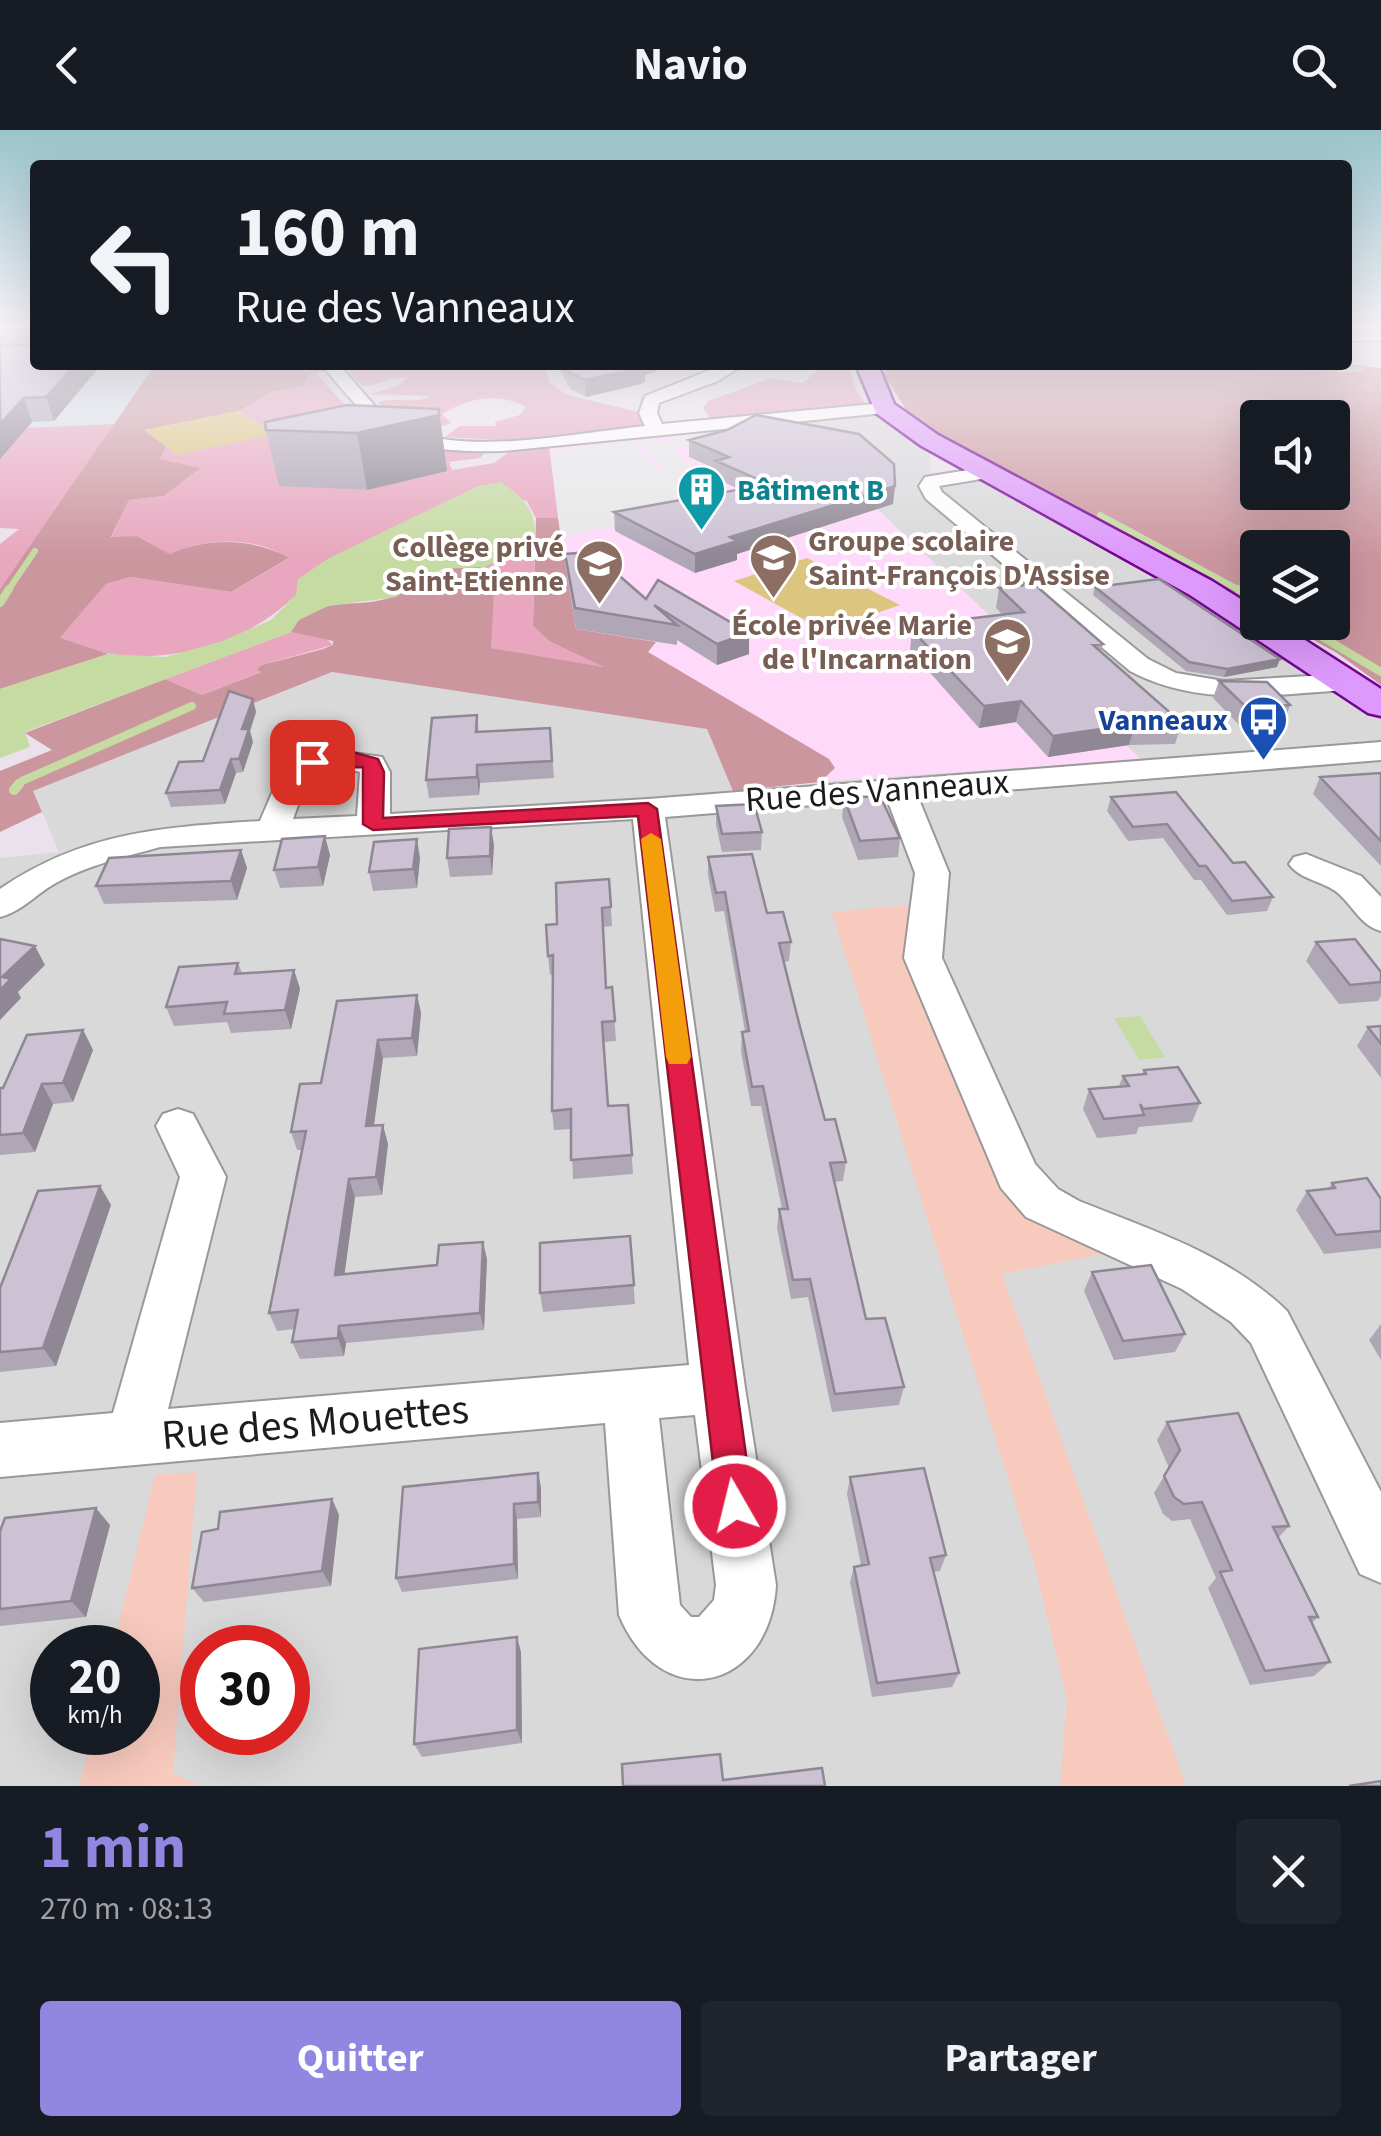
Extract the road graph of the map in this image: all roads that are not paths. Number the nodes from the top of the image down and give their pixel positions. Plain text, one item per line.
1 (364, 401) edge
2 (650, 401) edge
3 (880, 402) joint
4 (456, 425) dead end
5 (656, 430) junction
6 (918, 433) junction
7 (427, 440) junction
8 (398, 458) edge
9 (986, 473) junction
10 (932, 481) junction
11 (1345, 682) junction
12 (1381, 705) edge
13 (1381, 750) edge
14 (898, 787) junction
15 (648, 809) junction
16 (373, 824) junction
17 (273, 830) junction
18 (1306, 864) dead end
19 (0, 906) edge
20 (1381, 919) edge
21 (178, 1126) dead end
22 (718, 1388) junction
23 (630, 1396) junction
24 (134, 1436) junction
25 (0, 1450) edge
26 (1381, 1553) edge

1 - 7 street
2 - 5 street
3 - 5 street
3 - 6 main road
4 - 7 street
5 - 7 street
6 - 9 main road
6 - 10 street
7 - 8 street
9 - 10 street
9 - 11 main road
10 - 11 street
11 - 12 main road
13 - 14 street, Rue des Vanneaux
14 - 15 street, Rue des Vanneaux
14 - 26 street
15 - 16 street, Rue des Vanneaux
15 - 22 street
16 - 17 street, Rue des Vanneaux
16 - 17 street
17 - 19 street, Rue des Vanneaux
18 - 20 street
21 - 24 street
22 - 23 street, Rue des Mouettes
22 - 23 street
23 - 24 street, Rue des Mouettes
24 - 25 street, Rue des Mouettes

